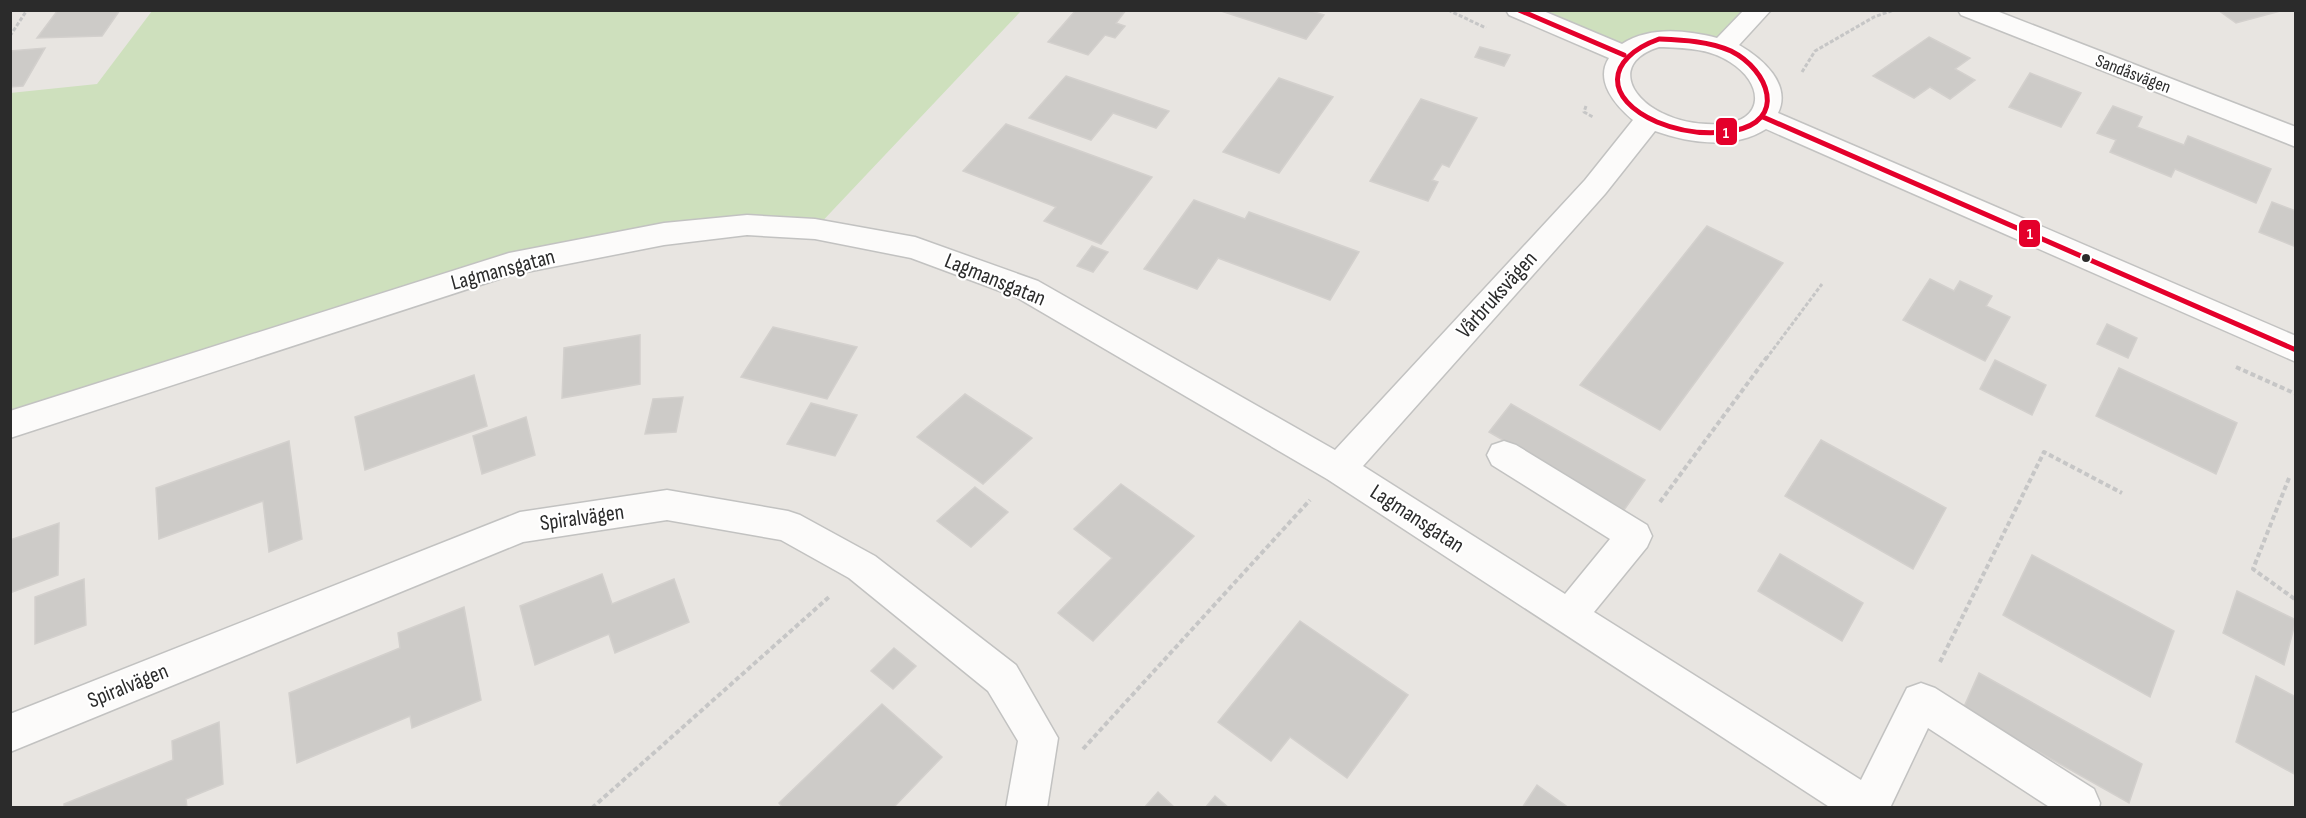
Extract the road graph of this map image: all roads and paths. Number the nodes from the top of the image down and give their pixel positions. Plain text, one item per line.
1 (27, 10) edge
2 (1448, 10) edge
3 (1518, 10) edge
4 (1759, 10) edge
5 (1894, 10) edge
6 (1970, 10) edge
7 (2003, 16) edge
8 (1488, 29) dead end
9 (10, 36) edge
10 (1722, 48) junction
11 (1624, 55) junction
12 (1587, 104) dead end
13 (1763, 117) junction
14 (1643, 128) junction
15 (1793, 130) junction
16 (2295, 138) edge
17 (1822, 284) dead end
18 (2295, 350) edge
19 (10, 425) edge
20 (1504, 455) dead end
21 (1339, 468) junction
22 (2289, 478) dead end
23 (2122, 493) dead end
24 (1634, 536) junction
25 (862, 567) junction
26 (2295, 600) edge
27 (1569, 616) junction
28 (1921, 701) junction
29 (10, 733) edge
30 (1077, 755) dead end
31 (2080, 803) dead end
32 (1854, 804) edge
33 (592, 807) edge
34 (1026, 807) edge

1 - 9 path
2 - 8 path
3 - 11 street
4 - 10 street
5 - 15 path
6 - 7 street, Sandåsvägen
7 - 16 street, Sandåsvägen
10 - 11 street
10 - 13 street
11 - 14 street
12 - 14 path
13 - 14 street
13 - 15 street
14 - 21 street, Vårbruksvägen
15 - 18 street
17 - 24 path
19 - 21 street, Lagmansgatan
20 - 24 street
21 - 27 street, Lagmansgatan
21 - 30 path
22 - 26 path
23 - 28 path
24 - 27 street
25 - 29 street, Spiralvägen
25 - 33 path
25 - 34 street, Spiralvägen
27 - 32 street, Lagmansgatan
28 - 31 street
28 - 32 street

